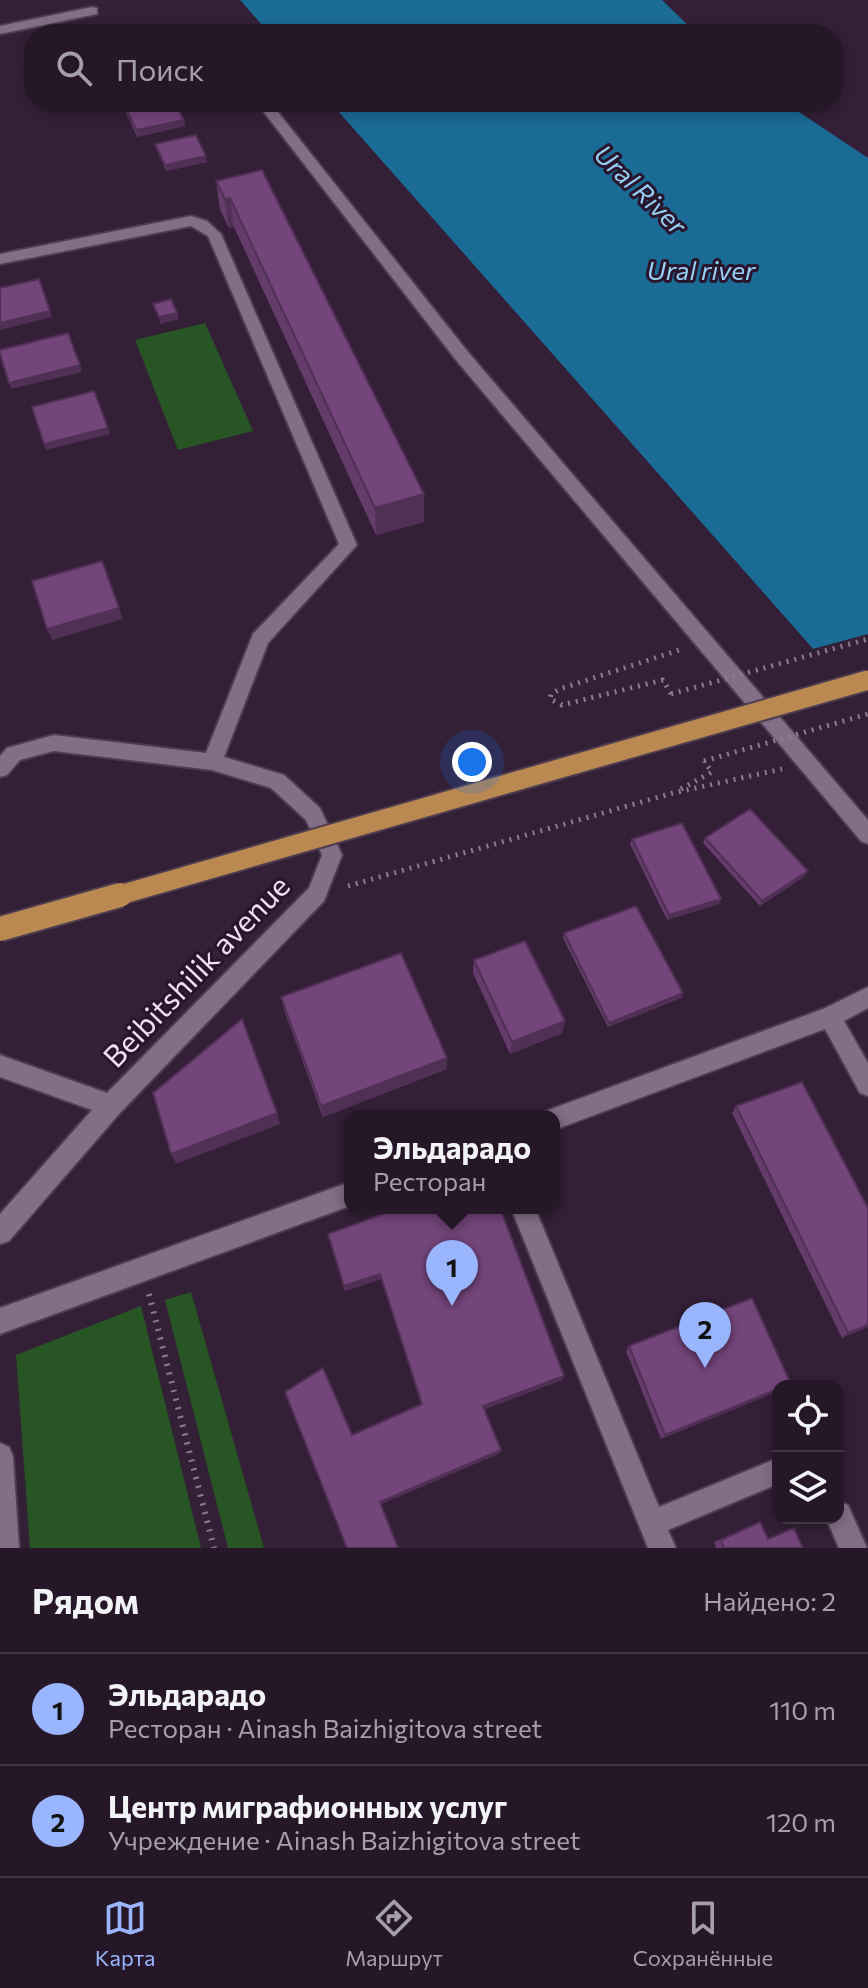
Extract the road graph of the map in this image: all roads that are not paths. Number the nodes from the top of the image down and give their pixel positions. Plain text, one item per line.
1 (92, 11) dead end
2 (29, 24) edge
3 (24, 25) edge
4 (0, 30) edge
5 (271, 112) edge
6 (0, 259) edge
7 (868, 680) edge
8 (5, 754) edge
9 (212, 762) junction
10 (868, 835) edge
11 (0, 929) edge
12 (868, 997) edge
13 (830, 1017) junction
14 (0, 1066) edge
15 (868, 1085) edge
16 (111, 1106) junction
17 (560, 1117) edge
18 (344, 1196) edge
19 (525, 1214) edge
20 (0, 1232) edge
21 (0, 1321) edge
22 (0, 1456) edge
23 (772, 1474) edge
24 (842, 1524) edge
25 (656, 1536) edge
26 (5, 1548) edge
27 (853, 1548) edge

1 - 2 street
3 - 4 street
5 - 10 street
6 - 9 street
7 - 11 main road, bridge
8 - 9 street, Beibitshilik avenue
9 - 16 street, Beibitshilik avenue
12 - 13 street
13 - 15 street
13 - 17 street
14 - 16 street
16 - 20 street, Beibitshilik avenue
18 - 21 street
19 - 25 street
22 - 26 street
23 - 25 street
24 - 27 street

